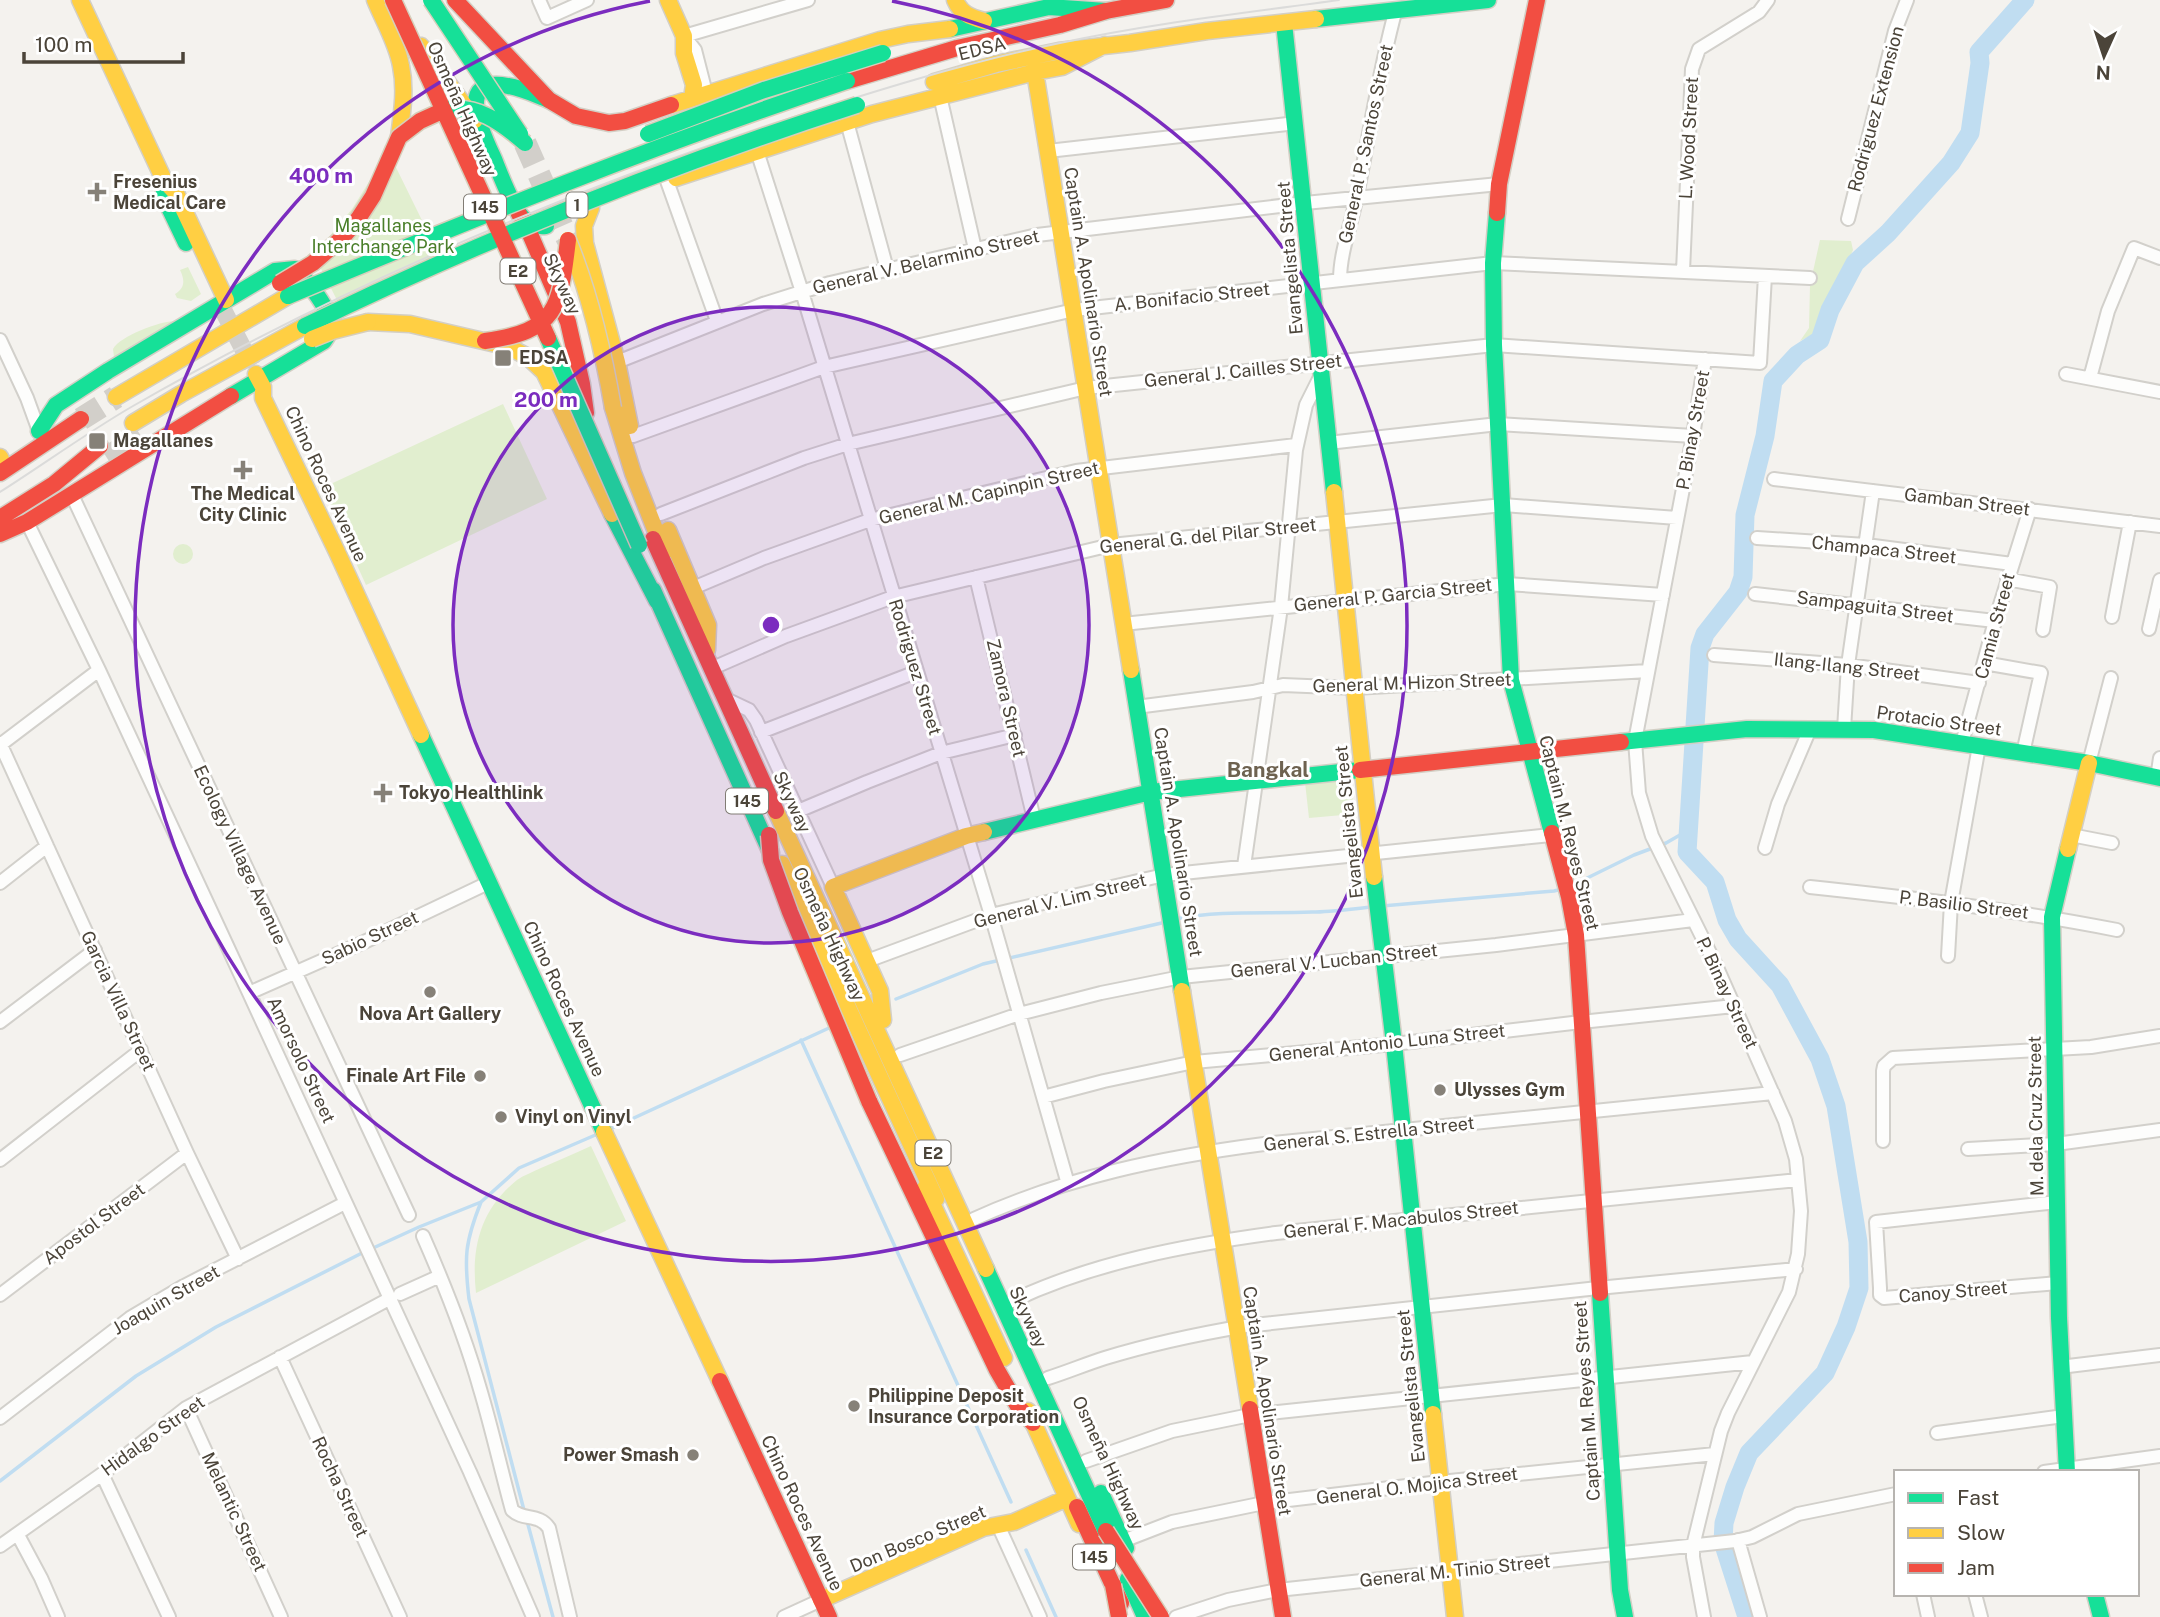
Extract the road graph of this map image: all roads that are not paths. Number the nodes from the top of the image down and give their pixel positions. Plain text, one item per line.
1 (80, 0) edge
2 (375, 0) edge
3 (392, 0) edge
4 (410, 0) edge
5 (431, 0) edge
6 (455, 0) edge
7 (539, 0) edge
8 (587, 0) edge
9 (668, 0) edge
10 (808, 0) edge
11 (944, 0) edge
12 (954, 0) edge
13 (1166, 0) edge
14 (1488, 0) edge
15 (1537, 0) edge
16 (1768, 0) edge
17 (1907, 0) edge
18 (1396, 9) junction
19 (1106, 11) junction
20 (470, 15) junction
21 (984, 22) junction
22 (1283, 23) junction
23 (938, 32) junction
24 (684, 36) junction
25 (399, 37) junction
26 (1105, 46) junction
27 (423, 48) junction
28 (1035, 72) junction
29 (940, 96) junction
30 (701, 97) junction
31 (549, 100) junction
32 (847, 122) junction
33 (1296, 122) junction
34 (481, 128) junction
35 (399, 137) junction
36 (633, 139) dead end
37 (757, 151) junction
38 (1048, 151) junction
39 (544, 174) dead end
40 (667, 181) junction
41 (1499, 184) junction
42 (1357, 199) junction
43 (1305, 203) junction
44 (591, 208) junction
45 (519, 214) junction
46 (1848, 219) dead end
47 (466, 222) junction
48 (1061, 231) junction
49 (975, 249) junction
50 (2160, 258) edge
51 (1493, 263) junction
52 (887, 269) junction
53 (1683, 271) junction
54 (1765, 276) junction
55 (595, 277) junction
56 (1810, 278) dead end
57 (1340, 280) junction
58 (1312, 283) junction
59 (284, 289) junction
60 (802, 292) junction
61 (220, 308) junction
62 (1074, 310) junction
63 (568, 321) junction
64 (717, 321) junction
65 (309, 332) junction
66 (0, 340) edge
67 (485, 341) junction
68 (1493, 345) junction
69 (1705, 359) junction
70 (617, 362) junction
71 (824, 367) junction
72 (1320, 369) junction
73 (2066, 374) dead end
74 (2090, 378) junction
75 (253, 379) junction
76 (1087, 388) junction
77 (112, 391) tunnel mouth
78 (2160, 392) edge
79 (1498, 424) junction
80 (137, 429) tunnel mouth
81 (39, 431) junction
82 (633, 436) junction
83 (1693, 436) junction
84 (589, 439) junction
85 (1328, 443) junction
86 (848, 444) junction
87 (1296, 445) junction
88 (103, 452) tunnel mouth
89 (0, 458) edge
90 (1099, 467) junction
91 (0, 473) edge
92 (1774, 479) dead end
93 (1873, 491) junction
94 (72, 495) junction
95 (1503, 505) junction
96 (2030, 509) junction
97 (661, 514) junction
98 (0, 518) edge
99 (1677, 518) junction
100 (870, 520) junction
101 (27, 522) junction
102 (1338, 522) junction
103 (2130, 522) junction
104 (2160, 526) edge
105 (1289, 527) junction
106 (0, 534) edge
107 (1757, 538) dead end
108 (1111, 545) junction
109 (1866, 545) junction
110 (2012, 564) junction
111 (976, 577) junction
112 (2007, 579) junction
113 (2160, 580) edge
114 (1507, 584) junction
115 (693, 587) junction
116 (1755, 593) dead end
117 (1663, 595) junction
118 (894, 597) junction
119 (657, 601) junction
120 (1345, 601) junction
121 (1856, 604) junction
122 (1281, 607) junction
123 (2112, 617) dead end
124 (1994, 621) junction
125 (1123, 624) junction
126 (2149, 629) dead end
127 (2043, 630) dead end
128 (707, 650) junction
129 (1714, 656) dead end
130 (1984, 663) junction
131 (1848, 665) junction
132 (715, 667) junction
133 (99, 670) junction
134 (1648, 671) junction
135 (916, 672) junction
136 (2111, 678) dead end
137 (1511, 680) junction
138 (1979, 683) junction
139 (1355, 688) junction
140 (1270, 689) junction
141 (730, 701) junction
142 (1136, 707) junction
143 (1810, 729) junction
144 (1844, 729) junction
145 (761, 732) junction
146 (1014, 736) junction
147 (1635, 741) junction
148 (1962, 743) junction
149 (0, 744) edge
150 (1979, 746) junction
151 (1530, 752) junction
152 (2023, 752) junction
153 (941, 753) junction
154 (2160, 758) edge
155 (2089, 763) junction
156 (1363, 769) junction
157 (2159, 778) edge
158 (1257, 781) junction
159 (1151, 792) junction
160 (798, 811) junction
161 (1034, 819) junction
162 (769, 835) junction
163 (1551, 835) junction
164 (2071, 835) junction
165 (966, 836) junction
166 (2112, 843) dead end
167 (47, 846) junction
168 (1765, 848) dead end
169 (1372, 854) junction
170 (1244, 866) junction
171 (1164, 875) junction
172 (490, 882) junction
173 (0, 883) edge
174 (833, 887) junction
175 (1810, 887) dead end
176 (1951, 902) junction
177 (991, 915) junction
178 (2052, 917) junction
179 (1693, 920) junction
180 (2118, 930) dead end
181 (1576, 935) junction
182 (94, 950) junction
183 (1384, 956) junction
184 (1948, 956) dead end
185 (867, 961) junction
186 (294, 973) junction
187 (1181, 977) junction
188 (250, 993) junction
189 (1734, 1006) junction
190 (1019, 1014) junction
191 (883, 1020) junction
192 (1581, 1022) junction
193 (0, 1023) edge
194 (2160, 1036) edge
195 (1394, 1044) junction
196 (141, 1050) junction
197 (2054, 1050) junction
198 (900, 1055) junction
199 (1194, 1062) junction
200 (1773, 1094) junction
201 (1044, 1097) junction
202 (1587, 1111) junction
203 (2160, 1130) edge
204 (1403, 1131) junction
205 (1883, 1141) dead end
206 (2056, 1144) junction
207 (1968, 1149) dead end
208 (1208, 1151) junction
209 (187, 1153) junction
210 (0, 1160) edge
211 (1798, 1180) junction
212 (1068, 1184) junction
213 (1593, 1200) junction
214 (2057, 1202) junction
215 (345, 1203) junction
216 (409, 1215) dead end
217 (974, 1219) junction
218 (1412, 1219) junction
219 (423, 1236) dead end
220 (1222, 1240) junction
221 (238, 1259) junction
222 (1796, 1269) junction
223 (440, 1276) junction
224 (2058, 1283) junction
225 (1598, 1288) junction
226 (0, 1295) edge
227 (394, 1297) junction
228 (1012, 1301) junction
229 (1422, 1306) junction
230 (1236, 1327) junction
231 (2160, 1355) edge
232 (280, 1357) junction
233 (1753, 1362) junction
234 (2060, 1367) junction
235 (1604, 1377) junction
236 (1048, 1378) junction
237 (1431, 1396) junction
238 (186, 1408) junction
239 (1250, 1415) junction
240 (2063, 1416) junction
241 (0, 1418) edge
242 (1033, 1423) junction
243 (1937, 1433) dead end
244 (1715, 1454) junction
245 (2160, 1456) edge
246 (1086, 1461) junction
247 (1611, 1464) junction
248 (2067, 1470) edge
249 (102, 1474) junction
250 (1440, 1482) junction
251 (1894, 1494) edge
252 (1067, 1498) junction
253 (1265, 1503) junction
254 (998, 1525) junction
255 (1106, 1531) junction
256 (18, 1535) junction
257 (1123, 1541) junction
258 (1737, 1541) junction
259 (0, 1546) edge
260 (1693, 1546) junction
261 (1617, 1552) junction
262 (1450, 1572) junction
263 (859, 1584) junction
264 (1113, 1586) junction
265 (1278, 1590) junction
266 (1923, 1596) edge
267 (1976, 1596) edge
268 (2096, 1596) edge
269 (821, 1600) junction
270 (58, 1617) edge
271 (169, 1617) edge
272 (281, 1617) edge
273 (400, 1617) edge
274 (533, 1617) edge
275 (570, 1617) edge
276 (784, 1617) edge
277 (829, 1617) edge
278 (837, 1617) edge
279 (1040, 1617) edge
280 (1120, 1617) edge
281 (1128, 1617) edge
282 (1145, 1617) edge
283 (1155, 1617) edge
284 (1161, 1617) edge
285 (1176, 1617) edge
286 (1283, 1617) edge
287 (1455, 1617) edge
288 (1625, 1617) edge
289 (1704, 1617) edge
290 (1760, 1617) edge
291 (1928, 1617) edge
292 (1981, 1617) edge
293 (2101, 1617) edge

1 - 61 main road
2 - 25 main road
3 - 25 main road, E2
3 - 162 main road, Skyway / E2, bridge
4 - 255 main road, Skyway / E2, bridge
5 - 35 main road, Osmeña Highway, bridge
6 - 20 main road
7 - 8 street
9 - 24 main road
10 - 24 street
11 - 23 main road
12 - 21 main road
13 - 19 main road, EDSA / 1
14 - 18 main road, EDSA / 1
15 - 41 main road, Captain M. Reyes Street
16 - 53 street, L. Wood Street
17 - 46 street, Rodriguez Extension
18 - 22 main road, EDSA / 1
18 - 42 street, General P. Santos Street
19 - 21 main road, EDSA / 1
19 - 47 main road, EDSA / 1, bridge
20 - 27 main road
20 - 31 main road
21 - 23 main road, 1
22 - 26 main road, EDSA / 1
22 - 33 main road, Evangelista Street
23 - 30 main road, 1
23 - 36 main road, 1, bridge
24 - 30 main road
25 - 27 main road
25 - 35 main road
25 - 84 main road, Osmeña Highway / 145
26 - 28 main road, 1
26 - 65 main road, EDSA / 1, bridge
27 - 34 main road
28 - 29 main road, 1
28 - 38 main road, Captain A. Apolinario Street
29 - 32 main road, 1
29 - 49 street
30 - 31 main road, 1
31 - 34 main road
32 - 37 main road, 1
32 - 52 street
33 - 38 street
33 - 43 main road, Evangelista Street
34 - 45 main road
35 - 59 main road, bridge
37 - 40 main road, 1
37 - 60 street, Rodriguez Street
38 - 48 main road, Captain A. Apolinario Street
39 - 47 main road, 1, bridge
40 - 44 main road, 1
40 - 64 street
41 - 42 street, General V. Belarmino Street
41 - 51 main road, Captain M. Reyes Street
42 - 43 street, General V. Belarmino Street
42 - 57 street, General P. Santos Street
43 - 48 street, General V. Belarmino Street
43 - 58 main road, Evangelista Street
44 - 45 main road
44 - 55 main road, Osmeña Highway
45 - 63 main road
47 - 59 main road, EDSA / 1, bridge
48 - 49 street, General V. Belarmino Street
48 - 62 main road, Captain A. Apolinario Street
49 - 52 street, General V. Belarmino Street
50 - 74 street
51 - 53 street, A. Bonifacio Street
51 - 57 street, A. Bonifacio Street
51 - 68 main road, Captain M. Reyes Street
52 - 60 street, General V. Belarmino Street
53 - 54 street, A. Bonifacio Street
54 - 56 street, A. Bonifacio Street
54 - 69 street, General J. Cailles Street
55 - 63 main road
55 - 70 main road, Osmeña Highway
57 - 58 street, A. Bonifacio Street
58 - 62 street, A. Bonifacio Street
58 - 72 main road, Evangelista Street
59 - 77 main road
60 - 64 street, General V. Belarmino Street
60 - 71 street, Rodriguez Street
61 - 75 main road
61 - 81 main road
62 - 71 street, A. Bonifacio Street
62 - 76 main road, Captain A. Apolinario Street
63 - 84 main road
64 - 70 street, General V. Belarmino Street
65 - 67 main road, bridge
65 - 80 main road, EDSA / 1
66 - 81 street
67 - 119 main road
67 - 128 main road, Osmeña Highway / 145, bridge
68 - 69 street, General J. Cailles Street
68 - 72 street, General J. Cailles Street
68 - 79 main road, Captain M. Reyes Street
69 - 83 street, P. Binay Street
70 - 82 main road, Osmeña Highway
71 - 82 street, A. Bonifacio Street
71 - 86 street, Rodriguez Street
72 - 76 street, General J. Cailles Street
72 - 85 main road, Evangelista Street
72 - 87 street
73 - 74 street
74 - 78 street
75 - 94 main road
75 - 172 main road, Chino Roces Avenue
76 - 86 street, General J. Cailles Street
76 - 90 main road, Captain A. Apolinario Street
79 - 83 street
79 - 85 street
79 - 95 main road, Captain M. Reyes Street
81 - 89 main road
81 - 91 main road
82 - 97 main road, Osmeña Highway
83 - 99 street, P. Binay Street
84 - 119 main road, Osmeña Highway / 145
85 - 102 main road, Evangelista Street
86 - 97 street, General J. Cailles Street
86 - 100 street, Rodriguez Street
87 - 90 street, General M. Capinpin Street
87 - 105 street
88 - 98 main road
90 - 100 street, General M. Capinpin Street
90 - 108 main road, Captain A. Apolinario Street
92 - 93 street, Gamban Street
93 - 96 street, Gamban Street
93 - 109 street
94 - 101 main road
94 - 186 street, Ecology Village Avenue
95 - 99 street, General G. del Pilar Street
95 - 102 street, General G. del Pilar Street
95 - 114 main road, Captain M. Reyes Street
96 - 103 street, Gamban Street
96 - 110 street, Camia Street
97 - 115 main road, Osmeña Highway
99 - 117 street, P. Binay Street
100 - 115 street, General M. Capinpin Street
100 - 118 street, Rodriguez Street
101 - 106 main road
101 - 133 street, Amorsolo Street
102 - 105 street, General G. del Pilar Street
102 - 120 main road, Evangelista Street
103 - 104 street, Gamban Street
103 - 123 street
105 - 108 street, General G. del Pilar Street
105 - 122 street
107 - 109 street, Champaca Street
108 - 111 street, General G. del Pilar Street
108 - 125 main road, Captain A. Apolinario Street
109 - 110 street, Champaca Street
109 - 121 street
110 - 112 street, Camia Street
111 - 118 street, General G. del Pilar Street
111 - 146 street, Zamora Street
112 - 124 street, Camia Street
112 - 127 street
113 - 126 street
114 - 117 street, General P. Garcia Street
114 - 120 street, General P. Garcia Street
114 - 137 main road, Captain M. Reyes Street
115 - 128 main road, Osmeña Highway
116 - 121 street, Sampaguita Street
117 - 134 street, P. Binay Street
118 - 132 street, General G. del Pilar Street
118 - 135 street, Rodriguez Street
119 - 242 main road, Osmeña Highway / 145
120 - 122 street, General P. Garcia Street
120 - 139 main road, Evangelista Street
121 - 124 street, Sampaguita Street
121 - 131 street
122 - 125 street, General P. Garcia Street
122 - 140 street
124 - 130 street, Camia Street
125 - 142 main road, Captain A. Apolinario Street
128 - 132 main road, Osmeña Highway / 145
129 - 131 street, Ilang-Ilang Street
130 - 138 street, Camia Street
130 - 152 street
131 - 138 street, Ilang-Ilang Street
131 - 144 street
132 - 141 main road, Osmeña Highway / 145
133 - 149 street
133 - 188 street, Amorsolo Street
134 - 137 street, General M. Hizon Street
134 - 147 street, P. Binay Street
135 - 145 street
135 - 153 street, Rodriguez Street
136 - 155 street
137 - 139 street, General M. Hizon Street
137 - 151 main road, Captain M. Reyes Street
138 - 148 street, Camia Street
139 - 140 street, General M. Hizon Street
139 - 156 main road, Evangelista Street
140 - 142 street, General M. Hizon Street
140 - 158 street
141 - 145 street, Osmeña Highway
141 - 191 main road, Osmeña Highway / 145
142 - 159 main road, Captain A. Apolinario Street
143 - 144 main road, Protacio Street
143 - 147 main road, Protacio Street
143 - 168 street
144 - 148 main road, Protacio Street
145 - 160 street, Osmeña Highway
146 - 153 street
146 - 161 street, Zamora Street
147 - 151 main road, Protacio Street
147 - 179 street, P. Binay Street
148 - 150 main road, Protacio Street
149 - 167 street, Garcia Villa Street
150 - 152 main road, Protacio Street
150 - 176 street
151 - 156 main road, Protacio Street
151 - 163 main road, Captain M. Reyes Street
152 - 155 main road, Protacio Street
153 - 160 street
153 - 165 street, Rodriguez Street
154 - 157 street
155 - 157 main road, Protacio Street
155 - 164 main road, M. dela Cruz Street
156 - 158 main road, Protacio Street
156 - 169 main road, Evangelista Street
158 - 159 main road, Protacio Street
158 - 170 street
159 - 161 main road, Protacio Street
159 - 171 main road, Captain A. Apolinario Street
160 - 174 street, Osmeña Highway
161 - 165 main road, Protacio Street
162 - 242 main road, bridge
162 - 264 main road, Skyway / E2, bridge
163 - 169 street, General V. Lim Street
163 - 181 main road, Captain M. Reyes Street
164 - 166 street
164 - 178 main road, M. dela Cruz Street
165 - 174 main road, Protacio Street
165 - 177 street, Rodriguez Street
167 - 173 street
167 - 182 street, Garcia Villa Street
169 - 170 street, General V. Lim Street
169 - 183 main road, Evangelista Street
170 - 171 street, General V. Lim Street
171 - 177 street, General V. Lim Street
171 - 187 main road, Captain A. Apolinario Street
172 - 186 street, Sabio Street
172 - 269 main road, Chino Roces Avenue
174 - 185 main road, Osmeña Highway
175 - 176 street, P. Basilio Street
176 - 178 street, P. Basilio Street
176 - 184 street
177 - 185 street, General V. Lim Street
177 - 190 street, Rodriguez Street
178 - 180 street, P. Basilio Street
178 - 197 main road, M. dela Cruz Street
179 - 181 street, General V. Lucban Street
179 - 189 street, P. Binay Street
181 - 183 street, General V. Lucban Street
181 - 192 main road, Captain M. Reyes Street
182 - 193 street
182 - 196 street, Garcia Villa Street
183 - 187 street, General V. Lucban Street
183 - 195 main road, Evangelista Street
185 - 191 main road, Osmeña Highway
186 - 188 street, Sabio Street
186 - 216 street, Ecology Village Avenue
187 - 190 street, General V. Lucban Street
187 - 199 main road, Captain A. Apolinario Street
188 - 215 street, Amorsolo Street
189 - 192 street, General Antonio Luna Street
189 - 200 street, P. Binay Street
190 - 198 street, General V. Lucban Street
190 - 201 street, Rodriguez Street
191 - 198 main road, Osmeña Highway / 145
192 - 195 street, General Antonio Luna Street
192 - 202 main road, Captain M. Reyes Street
194 - 197 street
195 - 199 street, General Antonio Luna Street
195 - 204 main road, Evangelista Street
196 - 209 street, Garcia Villa Street
196 - 210 street
197 - 205 street
197 - 206 main road, M. dela Cruz Street
198 - 217 main road, Osmeña Highway / 145
199 - 201 street, General Antonio Luna Street
199 - 208 main road, Captain A. Apolinario Street
200 - 202 street, General S. Estrella Street
200 - 211 street, P. Binay Street
201 - 212 street, Rodriguez Street
202 - 204 street, General S. Estrella Street
202 - 213 main road, Captain M. Reyes Street
203 - 206 street
204 - 208 street, General S. Estrella Street
204 - 218 main road, Evangelista Street
206 - 207 street
206 - 214 main road, M. dela Cruz Street
208 - 212 street, General S. Estrella Street
208 - 220 main road, Captain A. Apolinario Street
209 - 221 street, Garcia Villa Street
209 - 226 street, Apostol Street
211 - 213 street, General F. Macabulos Street
211 - 222 street, P. Binay Street
212 - 217 street, General S. Estrella Street
213 - 218 street, General F. Macabulos Street
213 - 225 main road, Captain M. Reyes Street
214 - 224 main road, M. dela Cruz Street
214 - 224 street, Canoy Street
215 - 221 street, Joaquin Street
215 - 227 street, Amorsolo Street
217 - 228 main road, Osmeña Highway / 145
218 - 220 street, General F. Macabulos Street
218 - 229 main road, Evangelista Street
219 - 223 street
220 - 228 street, General F. Macabulos Street
220 - 230 main road, Captain A. Apolinario Street
221 - 241 street, Joaquin Street
222 - 225 street
222 - 233 street, P. Binay Street
223 - 227 street, Hidalgo Street
223 - 275 street
224 - 234 main road, M. dela Cruz Street
225 - 229 street
225 - 235 main road, Captain M. Reyes Street
227 - 232 street, Hidalgo Street
227 - 274 street, Amorsolo Street
228 - 236 main road, Osmeña Highway / 145
229 - 230 street
229 - 237 main road, Evangelista Street
230 - 236 street
230 - 239 main road, Captain A. Apolinario Street
231 - 234 street
232 - 238 street, Hidalgo Street
232 - 273 street, Rocha Street
233 - 235 street
233 - 244 street, P. Binay Street
234 - 240 main road, M. dela Cruz Street
235 - 237 street
235 - 247 main road, Captain M. Reyes Street
236 - 246 main road, Osmeña Highway / 145
237 - 239 street
237 - 250 main road, Evangelista Street
238 - 249 street, Hidalgo Street
238 - 272 street, Melantic Street
239 - 246 street
239 - 253 main road, Captain A. Apolinario Street
240 - 243 street
240 - 248 main road, M. dela Cruz Street
242 - 252 main road, Osmeña Highway / 145
244 - 247 street, General O. Mojica Street
244 - 260 street, P. Binay Street
245 - 248 street
246 - 257 main road, Osmeña Highway / 145
247 - 250 street, General O. Mojica Street
247 - 261 main road, Captain M. Reyes Street
249 - 256 street, Hidalgo Street
249 - 271 street
250 - 253 street, General O. Mojica Street
250 - 262 main road, Evangelista Street
251 - 258 street, General M. Tinio Street
252 - 254 main road, Don Bosco Street
252 - 280 main road, Osmeña Highway / 145
253 - 257 street, General O. Mojica Street
253 - 265 main road, Captain A. Apolinario Street
254 - 263 main road, Don Bosco Street
254 - 279 street
255 - 282 main road, Skyway / E2, bridge
255 - 284 main road, bridge
256 - 259 street, Hidalgo Street
256 - 270 street
257 - 283 main road, Osmeña Highway / 145
258 - 260 street, General M. Tinio Street
258 - 290 street
260 - 261 street, General M. Tinio Street
260 - 289 street, P. Binay Street
261 - 262 street, General M. Tinio Street
261 - 288 main road, Captain M. Reyes Street
262 - 265 street, General M. Tinio Street
262 - 287 main road, Evangelista Street
263 - 269 main road, Don Bosco Street
263 - 278 main road
264 - 280 main road, bridge
264 - 281 main road, Skyway / E2, bridge
265 - 285 street, General M. Tinio Street
265 - 286 main road, Captain A. Apolinario Street
266 - 291 street
267 - 292 street
268 - 293 main road
269 - 276 street, Don Bosco Street
269 - 277 main road, Chino Roces Avenue

